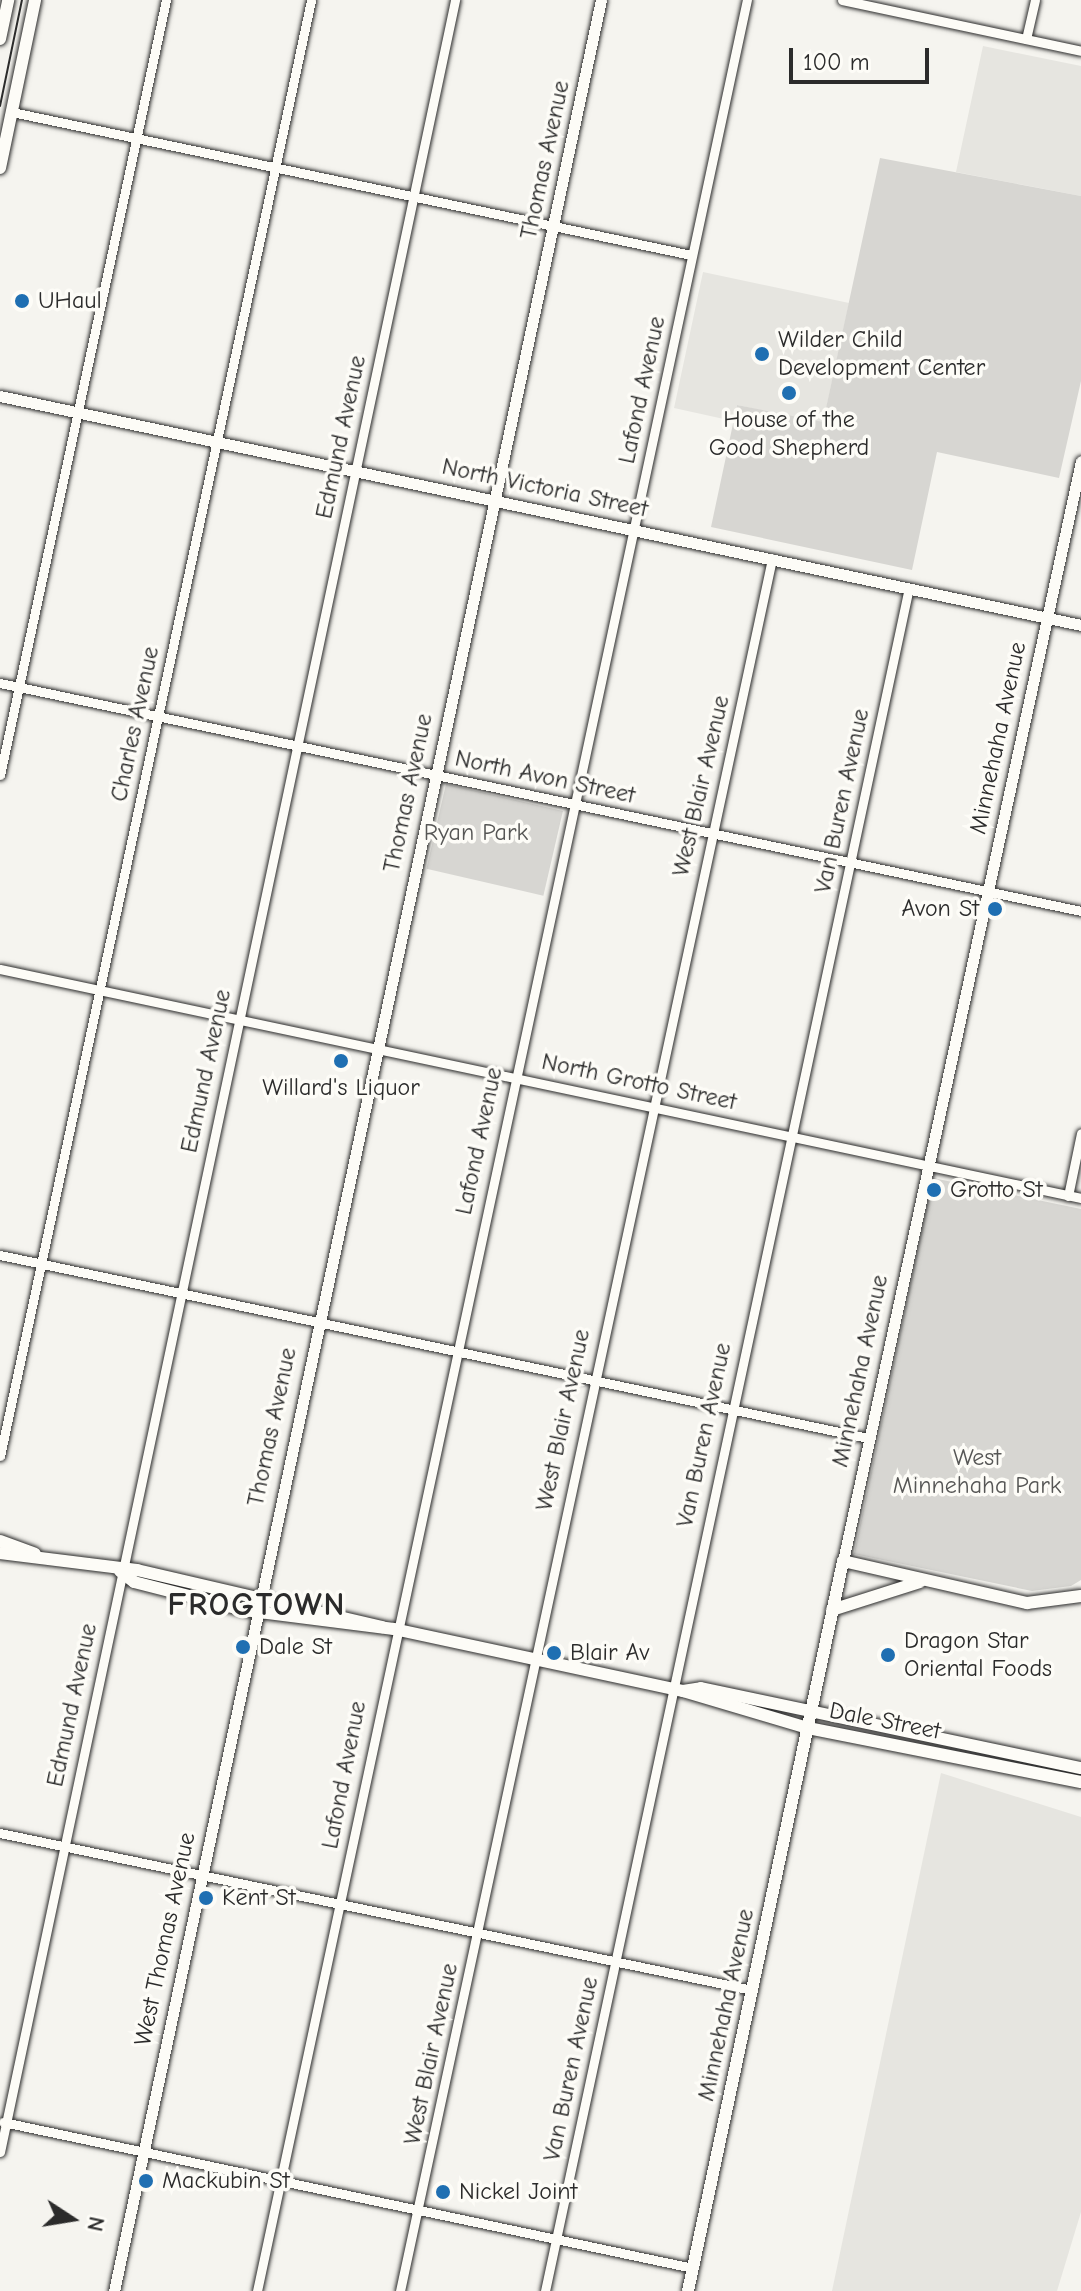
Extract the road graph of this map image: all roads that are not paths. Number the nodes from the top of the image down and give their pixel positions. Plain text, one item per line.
1 (8, 0) edge
2 (35, 0) edge
3 (166, 0) edge
4 (311, 0) edge
5 (455, 0) edge
6 (601, 0) edge
7 (747, 0) edge
8 (842, 0) edge
9 (1035, 0) edge
10 (890, 5) edge
11 (0, 39) edge
12 (1026, 39) junction
13 (1081, 51) edge
14 (12, 112) junction
15 (137, 138) junction
16 (275, 167) junction
17 (0, 168) edge
18 (413, 196) junction
19 (553, 226) junction
20 (691, 255) junction
21 (0, 396) edge
22 (78, 413) junction
23 (216, 442) junction
24 (1081, 461) edge
25 (354, 470) junction
26 (494, 499) junction
27 (633, 529) junction
28 (772, 558) junction
29 (909, 588) junction
30 (1047, 617) junction
31 (1081, 625) edge
32 (0, 683) edge
33 (19, 687) junction
34 (157, 716) junction
35 (296, 745) junction
36 (435, 774) junction
37 (0, 775) edge
38 (573, 803) junction
39 (711, 831) junction
40 (849, 861) junction
41 (987, 890) junction
42 (1081, 911) edge
43 (0, 969) edge
44 (99, 990) junction
45 (237, 1019) junction
46 (376, 1049) junction
47 (514, 1076) junction
48 (651, 1106) junction
49 (1081, 1133) edge
50 (789, 1135) junction
51 (927, 1165) junction
52 (1068, 1196) junction
53 (1081, 1198) edge
54 (0, 1255) edge
55 (41, 1264) junction
56 (179, 1292) junction
57 (317, 1321) junction
58 (454, 1350) junction
59 (593, 1379) junction
60 (730, 1408) junction
61 (868, 1438) junction
62 (0, 1456) edge
63 (0, 1541) edge
64 (0, 1553) edge
65 (35, 1554) junction
66 (843, 1561) junction
67 (120, 1571) junction
68 (929, 1581) junction
69 (259, 1596) junction
70 (1081, 1596) edge
71 (832, 1610) junction
72 (255, 1613) junction
73 (388, 1628) junction
74 (532, 1659) junction
75 (676, 1690) junction
76 (812, 1711) junction
77 (808, 1728) junction
78 (1081, 1768) edge
79 (1081, 1782) edge
80 (0, 1833) edge
81 (64, 1845) junction
82 (201, 1874) junction
83 (339, 1903) junction
84 (477, 1932) junction
85 (614, 1961) junction
86 (752, 1990) junction
87 (3, 2122) edge
88 (0, 2152) edge
89 (143, 2152) junction
90 (281, 2181) junction
91 (418, 2210) junction
92 (556, 2239) junction
93 (693, 2268) junction
94 (114, 2291) edge
95 (257, 2291) edge
96 (400, 2291) edge
97 (545, 2291) edge
98 (688, 2291) edge

1 - 11 main road
2 - 14 main road
3 - 15 street
4 - 16 street, Charles Avenue
5 - 18 street, Edmund Avenue
6 - 19 street, Thomas Avenue
7 - 20 street, Lafond Avenue
8 - 10 street
9 - 12 street
10 - 12 street
12 - 13 street
14 - 15 street
14 - 17 main road
15 - 16 street
15 - 22 street
16 - 18 street
16 - 23 street, Charles Avenue
18 - 19 street
18 - 25 street, Edmund Avenue
19 - 20 street
19 - 26 street, Thomas Avenue
20 - 27 street, Lafond Avenue
21 - 22 street, North Victoria Street
22 - 23 street, North Victoria Street
22 - 33 street
23 - 25 street, North Victoria Street
23 - 34 street, Charles Avenue
24 - 30 street, Minnehaha Avenue
25 - 26 street, North Victoria Street
25 - 35 street, Edmund Avenue
26 - 27 street, North Victoria Street
26 - 36 street, Thomas Avenue
27 - 28 street, North Victoria Street
27 - 38 street, Lafond Avenue
28 - 29 street, North Victoria Street
28 - 39 street, West Blair Avenue
29 - 30 street, North Victoria Street
29 - 40 street, Van Buren Avenue
30 - 31 street, North Victoria Street
30 - 41 street, Minnehaha Avenue
32 - 33 street, North Avon Street
33 - 34 street, North Avon Street
33 - 37 street
34 - 35 street, North Avon Street
34 - 44 street, Charles Avenue
35 - 36 street, North Avon Street
35 - 45 street, Edmund Avenue
36 - 38 street, North Avon Street
36 - 46 street, Thomas Avenue
38 - 39 street, North Avon Street
38 - 47 street, Lafond Avenue
39 - 40 street, North Avon Street
39 - 48 street, West Blair Avenue
40 - 41 street, North Avon Street
40 - 50 street, Van Buren Avenue
41 - 42 street, North Avon Street
41 - 51 street, Minnehaha Avenue
43 - 44 street, North Grotto Street
44 - 45 street, North Grotto Street
44 - 55 street, Charles Avenue
45 - 46 street, North Grotto Street
45 - 56 street, Edmund Avenue
46 - 47 street, North Grotto Street
46 - 57 street, Thomas Avenue
47 - 48 street, North Grotto Street
47 - 58 street, Lafond Avenue
48 - 50 street, North Grotto Street
48 - 59 street, West Blair Avenue
49 - 52 street
50 - 51 street, North Grotto Street
50 - 60 street, Van Buren Avenue
51 - 52 street, North Grotto Street
51 - 61 street, Minnehaha Avenue
52 - 53 street, North Grotto Street
54 - 55 street
55 - 56 street
55 - 62 street, Charles Avenue
56 - 57 street
56 - 67 street, Edmund Avenue
57 - 58 street
57 - 69 street, Thomas Avenue
58 - 59 street
58 - 73 street, Lafond Avenue
59 - 60 street
59 - 74 street, West Blair Avenue
60 - 61 street
60 - 75 street, Van Buren Avenue
61 - 66 street, Minnehaha Avenue
63 - 65 main road, Dale Street
64 - 65 main road, Dale Street
65 - 67 main road, Dale Street
66 - 68 main road
66 - 71 main road, Minnehaha Avenue
67 - 69 main road, Dale Street
67 - 72 main road, Dale Street
67 - 81 street, Edmund Avenue
68 - 70 main road
68 - 71 main road
69 - 72 street, West Thomas Avenue
69 - 73 main road, Dale Street
71 - 76 main road, Minnehaha Avenue
72 - 73 main road, Dale Street
72 - 82 street, West Thomas Avenue
73 - 74 main road, Dale Street
73 - 83 street, Lafond Avenue
74 - 75 main road, Dale Street
74 - 84 street, West Blair Avenue
75 - 76 main road, Dale Street
75 - 77 main road, Dale Street
75 - 85 street, Van Buren Avenue
76 - 77 main road, Minnehaha Avenue
76 - 78 main road, Dale Street
77 - 79 main road, Dale Street
77 - 86 main road, Minnehaha Avenue
80 - 81 street
81 - 82 street
81 - 87 street, Edmund Avenue
82 - 83 street
82 - 89 street, West Thomas Avenue
83 - 84 street
83 - 90 street, Lafond Avenue
84 - 85 street
84 - 91 street, West Blair Avenue
85 - 86 street
85 - 92 street, Van Buren Avenue
86 - 93 main road, Minnehaha Avenue
87 - 88 street, Edmund Avenue
87 - 89 street
89 - 90 street
89 - 94 street, West Thomas Avenue
90 - 91 street
90 - 95 street, Lafond Avenue
91 - 92 street
91 - 96 street, West Blair Avenue
92 - 93 street
92 - 97 street, Van Buren Avenue
93 - 98 main road, Minnehaha Avenue

